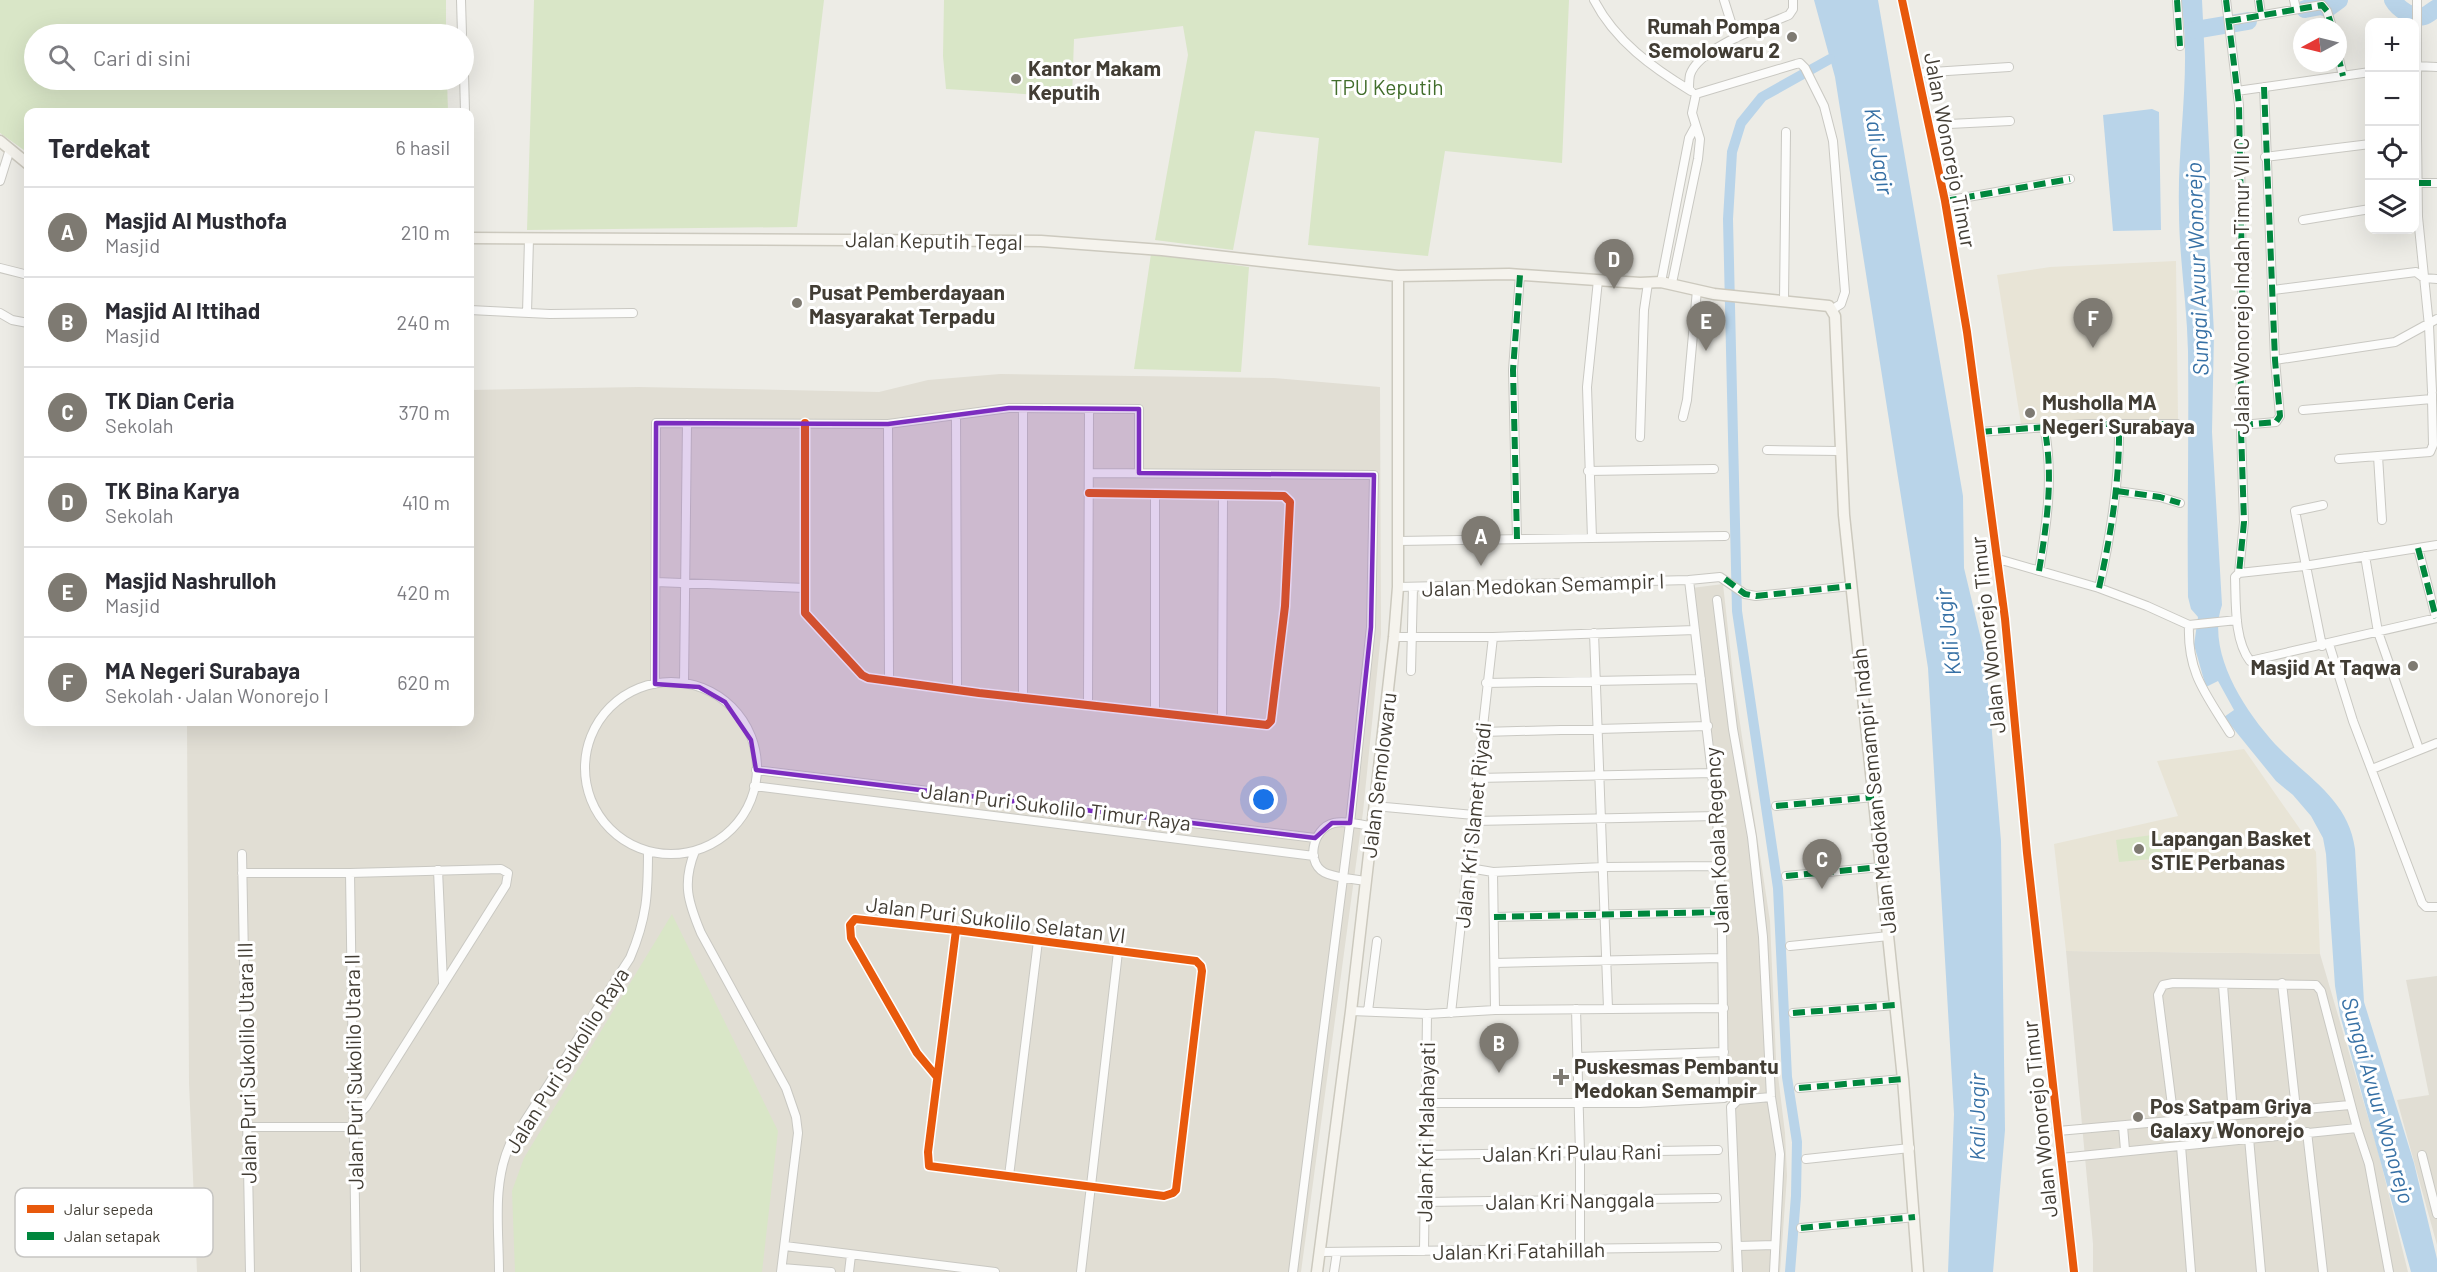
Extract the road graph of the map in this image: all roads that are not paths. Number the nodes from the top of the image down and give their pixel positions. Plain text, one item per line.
1 (461, 0) edge
2 (1594, 0) edge
3 (1724, 0) edge
4 (1793, 0) edge
5 (1902, 0) edge
6 (2177, 0) edge
7 (2226, 0) edge
8 (2259, 0) edge
9 (2295, 5) edge
10 (2261, 14) junction
11 (2328, 18) edge
12 (462, 24) edge
13 (2229, 24) junction
14 (1736, 38) junction
15 (2180, 46) dead end
16 (2419, 66) edge
17 (2009, 67) dead end
18 (2437, 67) edge
19 (2342, 72) edge
20 (2416, 72) edge
21 (1917, 73) junction
22 (2365, 73) edge
23 (2343, 76) junction
24 (2264, 87) junction
25 (464, 90) edge
26 (2237, 91) junction
27 (1692, 92) junction
28 (465, 108) edge
29 (2010, 121) dead end
30 (1929, 125) junction
31 (2416, 126) edge
32 (1786, 132) dead end
33 (0, 141) edge
34 (2365, 145) edge
35 (10, 149) junction
36 (2265, 157) junction
37 (24, 161) edge
38 (2070, 178) dead end
39 (0, 181) edge
40 (2419, 183) edge
41 (2437, 183) edge
42 (1945, 201) junction
43 (2365, 210) edge
44 (2303, 220) dead end
45 (2419, 232) edge
46 (474, 238) edge
47 (529, 239) junction
48 (0, 268) edge
49 (24, 274) edge
50 (1520, 275) junction
51 (1398, 276) junction
52 (2424, 278) junction
53 (2437, 279) edge
54 (1599, 280) junction
55 (1648, 283) junction
56 (1666, 283) junction
57 (1697, 290) junction
58 (2273, 290) junction
59 (1784, 300) junction
60 (1833, 309) junction
61 (474, 310) edge
62 (0, 313) edge
63 (527, 313) junction
64 (633, 313) dead end
65 (2437, 319) edge
66 (24, 322) edge
67 (2429, 326) junction
68 (2275, 360) junction
69 (2434, 393) edge
70 (1023, 408) junction
71 (1089, 409) junction
72 (2303, 411) dead end
73 (956, 415) junction
74 (1683, 417) dead end
75 (687, 423) junction
76 (805, 423) junction
77 (888, 424) junction
78 (2119, 424) junction
79 (2177, 424) dead end
80 (2241, 425) junction
81 (2044, 426) junction
82 (1980, 432) junction
83 (1640, 437) dead end
84 (1767, 450) dead end
85 (1839, 451) junction
86 (2378, 456) junction
87 (2339, 459) dead end
88 (1714, 469) dead end
89 (1588, 471) junction
90 (1089, 473) junction
91 (1139, 473) junction
92 (2117, 490) junction
93 (1089, 493) junction
94 (1155, 494) junction
95 (1223, 495) junction
96 (2180, 503) dead end
97 (2323, 505) dead end
98 (2382, 520) dead end
99 (1725, 536) dead end
100 (1592, 538) junction
101 (1516, 539) junction
102 (1398, 541) junction
103 (2437, 545) edge
104 (2418, 548) junction
105 (2365, 556) junction
106 (1998, 559) junction
107 (2304, 566) junction
108 (2039, 571) junction
109 (2238, 573) junction
110 (1689, 580) junction
111 (656, 582) junction
112 (685, 583) junction
113 (1851, 586) junction
114 (1398, 587) junction
115 (1413, 587) junction
116 (805, 588) junction
117 (2099, 588) junction
118 (1717, 600) dead end
119 (2437, 618) edge
120 (2237, 620) junction
121 (2193, 625) junction
122 (1695, 630) junction
123 (2378, 632) junction
124 (1594, 633) junction
125 (1394, 637) junction
126 (1413, 637) junction
127 (1493, 637) junction
128 (2326, 645) junction
129 (1411, 671) dead end
130 (1701, 679) junction
131 (1597, 680) junction
132 (889, 681) junction
133 (684, 683) junction
134 (1486, 683) junction
135 (656, 684) junction
136 (957, 690) junction
137 (1023, 697) junction
138 (1089, 705) junction
139 (1155, 712) junction
140 (1222, 720) junction
141 (1708, 726) junction
142 (1599, 728) junction
143 (1482, 732) junction
144 (2230, 733) dead end
145 (2437, 743) edge
146 (2420, 749) junction
147 (2372, 769) junction
148 (756, 770) junction
149 (1713, 773) junction
150 (1600, 775) junction
151 (1477, 778) junction
152 (754, 786) junction
153 (1874, 797) junction
154 (1374, 806) junction
155 (1776, 806) dead end
156 (1060, 807) junction
157 (1718, 816) junction
158 (1473, 818) junction
159 (1601, 820) junction
160 (1351, 823) junction
161 (1056, 824) junction
162 (1370, 826) junction
163 (1315, 838) junction
164 (648, 851) junction
165 (695, 851) junction
166 (242, 854) dead end
167 (1314, 856) junction
168 (1720, 866) junction
169 (1604, 867) junction
170 (1881, 867) junction
171 (1469, 868) junction
172 (438, 870) junction
173 (1492, 872) junction
174 (242, 873) junction
175 (350, 873) junction
176 (1786, 876) dead end
177 (1344, 877) junction
178 (1363, 880) junction
179 (2437, 907) edge
180 (1721, 912) junction
181 (1604, 913) junction
182 (1494, 916) junction
183 (956, 930) junction
184 (1889, 936) junction
185 (1377, 940) dead end
186 (1038, 942) junction
187 (1790, 946) dead end
188 (1118, 952) junction
189 (1722, 957) junction
190 (1606, 959) junction
191 (1495, 963) junction
192 (2283, 983) junction
193 (443, 984) junction
194 (2223, 985) junction
195 (1896, 1005) junction
196 (1608, 1008) junction
197 (1724, 1008) junction
198 (1576, 1009) junction
199 (1495, 1010) junction
200 (1351, 1011) junction
201 (1368, 1011) junction
202 (1451, 1013) junction
203 (1793, 1013) dead end
204 (1427, 1014) junction
205 (1724, 1052) junction
206 (1578, 1057) junction
207 (937, 1077) junction
208 (1904, 1079) junction
209 (1799, 1088) dead end
210 (1771, 1097) junction
211 (1426, 1102) junction
212 (1579, 1103) junction
213 (2350, 1105) junction
214 (2296, 1109) junction
215 (2233, 1114) junction
216 (2174, 1121) junction
217 (353, 1123) junction
218 (2123, 1126) junction
219 (247, 1127) junction
220 (2357, 1128) junction
221 (2058, 1131) junction
222 (2307, 1132) junction
223 (2248, 1138) junction
224 (2181, 1146) junction
225 (1910, 1148) junction
226 (1718, 1150) dead end
227 (2125, 1150) junction
228 (1581, 1152) junction
229 (1425, 1155) junction
230 (2422, 1155) dead end
231 (2061, 1158) junction
232 (1806, 1159) dead end
233 (1009, 1176) junction
234 (1091, 1187) junction
235 (1717, 1198) dead end
236 (1579, 1199) junction
237 (1424, 1202) junction
238 (2437, 1214) edge
239 (1915, 1217) junction
240 (1801, 1228) dead end
241 (1775, 1245) junction
242 (785, 1246) junction
243 (1738, 1246) junction
244 (1717, 1247) dead end
245 (1580, 1249) junction
246 (1424, 1251) junction
247 (1320, 1252) junction
248 (1337, 1252) junction
249 (851, 1256) junction
250 (782, 1270) edge
251 (250, 1272) edge
252 (356, 1272) edge
253 (500, 1272) edge
254 (831, 1272) edge
255 (849, 1272) edge
256 (995, 1272) edge
257 (1081, 1272) edge
258 (1293, 1272) edge
259 (1317, 1272) edge
260 (1334, 1272) edge
261 (1738, 1272) edge
262 (1774, 1272) edge
263 (1918, 1272) edge
264 (2074, 1272) edge
265 (2191, 1272) edge
266 (2261, 1272) edge
267 (2323, 1272) edge
268 (2389, 1272) edge

1 - 12 street
2 - 27 street
3 - 14 street
4 - 14 street
5 - 21 street, Jalan Wonorejo Timur
6 - 15 street
7 - 13 street, Jalan Wonorejo Indah Timur VII C
8 - 10 street
9 - 10 street
9 - 11 street
10 - 13 street
13 - 26 street, Jalan Wonorejo Indah Timur VII C
14 - 27 street
16 - 18 street
17 - 21 street
19 - 23 street
20 - 31 street
21 - 30 street, Jalan Wonorejo Timur
22 - 23 street
23 - 24 street
24 - 26 street
24 - 36 street
25 - 28 street
26 - 80 street, Jalan Wonorejo Indah Timur VII C
27 - 56 street
27 - 60 street
29 - 30 street
30 - 42 street, Jalan Wonorejo Timur
32 - 59 street
33 - 35 main road
34 - 36 street
35 - 37 main road
35 - 39 street
36 - 58 street
38 - 42 street
40 - 41 street
42 - 82 street, Jalan Wonorejo Timur
43 - 44 street
45 - 52 street
46 - 47 main road, Jalan Keputih Tegal
47 - 51 main road, Jalan Keputih Tegal
47 - 63 street
48 - 49 street
50 - 51 main road, Jalan Keputih Tegal
50 - 54 main road, Jalan Keputih Tegal
50 - 101 street
51 - 102 main road, Jalan Semolowaru
52 - 53 street
52 - 58 street
52 - 67 street
54 - 55 main road, Jalan Keputih Tegal
54 - 89 street
55 - 56 main road, Jalan Keputih Tegal
55 - 83 street
56 - 57 main road
57 - 59 main road
57 - 74 street
58 - 68 street
59 - 60 main road
60 - 85 main road, Jalan Medokan Semampir Indah
61 - 63 street
62 - 66 street
63 - 64 street
65 - 67 street
67 - 68 street
67 - 69 street
68 - 80 street
69 - 72 street
69 - 86 street
70 - 71 street
70 - 73 street
70 - 137 street
71 - 90 street
71 - 91 street
73 - 77 street
73 - 136 street
75 - 76 street
75 - 111 street
75 - 112 street
76 - 77 street
76 - 116 street
77 - 132 street
78 - 79 street
78 - 81 street
78 - 92 street
80 - 109 street, Jalan Wonorejo Indah Timur VII C
81 - 82 street
81 - 108 street
82 - 106 street, Jalan Wonorejo Timur
84 - 85 street
85 - 113 main road, Jalan Medokan Semampir Indah
86 - 87 street
86 - 98 street
88 - 89 street
89 - 100 street
90 - 91 street
90 - 93 street
91 - 160 street
92 - 96 street
92 - 117 street
93 - 94 street
93 - 138 street
94 - 95 street
94 - 139 street
95 - 140 street
95 - 140 street
97 - 107 street
99 - 100 street
100 - 101 street
101 - 102 street
102 - 114 main road, Jalan Semolowaru
103 - 104 street
104 - 105 street
104 - 119 street
105 - 107 street
105 - 123 street
106 - 108 street
106 - 221 street, Jalan Wonorejo Timur
107 - 109 street
107 - 128 street
108 - 117 street
109 - 120 street, Jalan Wonorejo Indah Timur VII C
110 - 113 street, Jalan Medokan Semampir I
110 - 115 street, Jalan Medokan Semampir I
110 - 122 street, Jalan Koala Regency
111 - 112 street
111 - 135 street
112 - 116 street
112 - 133 street
113 - 153 main road, Jalan Medokan Semampir Indah
114 - 115 street, Jalan Medokan Semampir I
114 - 125 main road, Jalan Semolowaru
115 - 126 street
116 - 132 street
117 - 121 street
118 - 210 street
119 - 123 street
120 - 121 street
120 - 128 street, Jalan Wonorejo Indah Timur VII C
121 - 144 street
122 - 124 street
122 - 130 street, Jalan Koala Regency
123 - 128 street
123 - 146 street
124 - 127 street
124 - 131 street
125 - 126 street
125 - 154 main road, Jalan Semolowaru
126 - 127 street
126 - 129 street
127 - 134 street, Jalan Kri Slamet Riyadi
128 - 147 street
130 - 131 street
130 - 141 street, Jalan Koala Regency
131 - 134 street
131 - 142 street
132 - 136 street
133 - 135 street
133 - 148 street
134 - 143 street, Jalan Kri Slamet Riyadi
135 - 164 street
136 - 137 street
137 - 138 street
138 - 139 street
139 - 140 street
141 - 142 street
141 - 149 street, Jalan Koala Regency
142 - 143 street
142 - 150 street
143 - 151 street, Jalan Kri Slamet Riyadi
145 - 146 street
146 - 147 street
147 - 179 street
148 - 152 street
148 - 156 street, Jalan Puri Sukolilo Timur Raya
149 - 150 street
149 - 157 street, Jalan Koala Regency
150 - 151 street
150 - 159 street
151 - 158 street, Jalan Kri Slamet Riyadi
152 - 161 street, Jalan Puri Sukolilo Timur Raya
152 - 165 street
153 - 155 street
153 - 170 main road, Jalan Medokan Semampir Indah
154 - 158 street
154 - 162 main road, Jalan Semolowaru
156 - 161 street
156 - 163 street, Jalan Puri Sukolilo Timur Raya
157 - 159 street
157 - 168 street, Jalan Koala Regency
158 - 159 street
158 - 171 street, Jalan Kri Slamet Riyadi
159 - 169 street
160 - 162 street
160 - 163 street
160 - 177 street
161 - 167 street, Jalan Puri Sukolilo Timur Raya
162 - 178 main road, Jalan Semolowaru
163 - 167 street
164 - 165 street
164 - 253 street, Jalan Puri Sukolilo Raya
165 - 242 street
166 - 174 street, Jalan Puri Sukolilo Utara III
167 - 177 street
168 - 169 street
168 - 180 street, Jalan Koala Regency
169 - 173 street
169 - 181 street
170 - 176 street
170 - 184 main road, Jalan Medokan Semampir Indah
171 - 173 street
171 - 202 street, Jalan Kri Slamet Riyadi
172 - 175 street
172 - 193 street
172 - 193 street
173 - 182 street
174 - 175 street
174 - 219 street, Jalan Puri Sukolilo Utara III
175 - 217 street, Jalan Puri Sukolilo Utara II
177 - 178 street
177 - 258 street
178 - 200 main road, Jalan Semolowaru
180 - 181 street
180 - 189 street, Jalan Koala Regency
181 - 182 street
181 - 190 street
182 - 191 street
183 - 186 street, Jalan Puri Sukolilo Selatan VI
183 - 207 street
183 - 207 street, Jalan Puri Sukolilo Selatan VI
184 - 187 street
184 - 195 main road, Jalan Medokan Semampir Indah
185 - 201 street
186 - 188 street, Jalan Puri Sukolilo Selatan VI
186 - 233 street
188 - 234 street
188 - 234 street, Jalan Puri Sukolilo Selatan VI
189 - 190 street
189 - 197 street, Jalan Koala Regency
190 - 191 street
190 - 196 street
191 - 199 street
192 - 194 street
192 - 213 street
192 - 214 street
193 - 217 street
194 - 215 street
194 - 216 street
195 - 203 street
195 - 208 main road, Jalan Medokan Semampir Indah
196 - 197 street
196 - 198 street
197 - 205 street, Jalan Koala Regency
198 - 199 street
198 - 206 street
199 - 202 street
200 - 201 street
200 - 247 main road, Jalan Semolowaru
201 - 204 street
202 - 204 street
204 - 211 street, Jalan Kri Malahayati
205 - 206 street
205 - 212 street, Jalan Koala Regency
206 - 212 street
207 - 233 street
208 - 209 street
208 - 225 main road, Jalan Medokan Semampir Indah
210 - 241 street
210 - 243 street
211 - 212 street
211 - 229 street, Jalan Kri Malahayati
212 - 228 street
213 - 214 street
213 - 220 street
214 - 215 street
215 - 216 street
216 - 218 street
217 - 219 street
217 - 252 street, Jalan Puri Sukolilo Utara II
218 - 221 street
218 - 227 street
219 - 251 street, Jalan Puri Sukolilo Utara III
220 - 222 street
220 - 268 street
221 - 231 street, Jalan Wonorejo Timur
222 - 223 street
222 - 267 street
223 - 224 street
223 - 266 street
224 - 227 street
224 - 265 street
225 - 232 street
225 - 239 main road, Jalan Medokan Semampir Indah
226 - 228 street, Jalan Kri Pulau Rani
227 - 231 street
228 - 229 street, Jalan Kri Pulau Rani
228 - 236 street
229 - 237 street, Jalan Kri Malahayati
230 - 238 street
231 - 264 street, Jalan Wonorejo Timur
233 - 234 street
234 - 257 street
235 - 236 street, Jalan Kri Nanggala
236 - 237 street, Jalan Kri Nanggala
236 - 245 street
237 - 246 street, Jalan Kri Malahayati
239 - 240 street
239 - 263 main road, Jalan Medokan Semampir Indah
241 - 243 street
241 - 262 street
242 - 249 street
242 - 250 street
243 - 261 street
244 - 245 street, Jalan Kri Fatahillah
245 - 246 street, Jalan Kri Fatahillah
246 - 248 street, Jalan Kri Fatahillah
247 - 248 street, Jalan Kri Fatahillah
247 - 259 main road, Jalan Semolowaru
248 - 260 street
249 - 255 street
249 - 256 street
250 - 254 street

